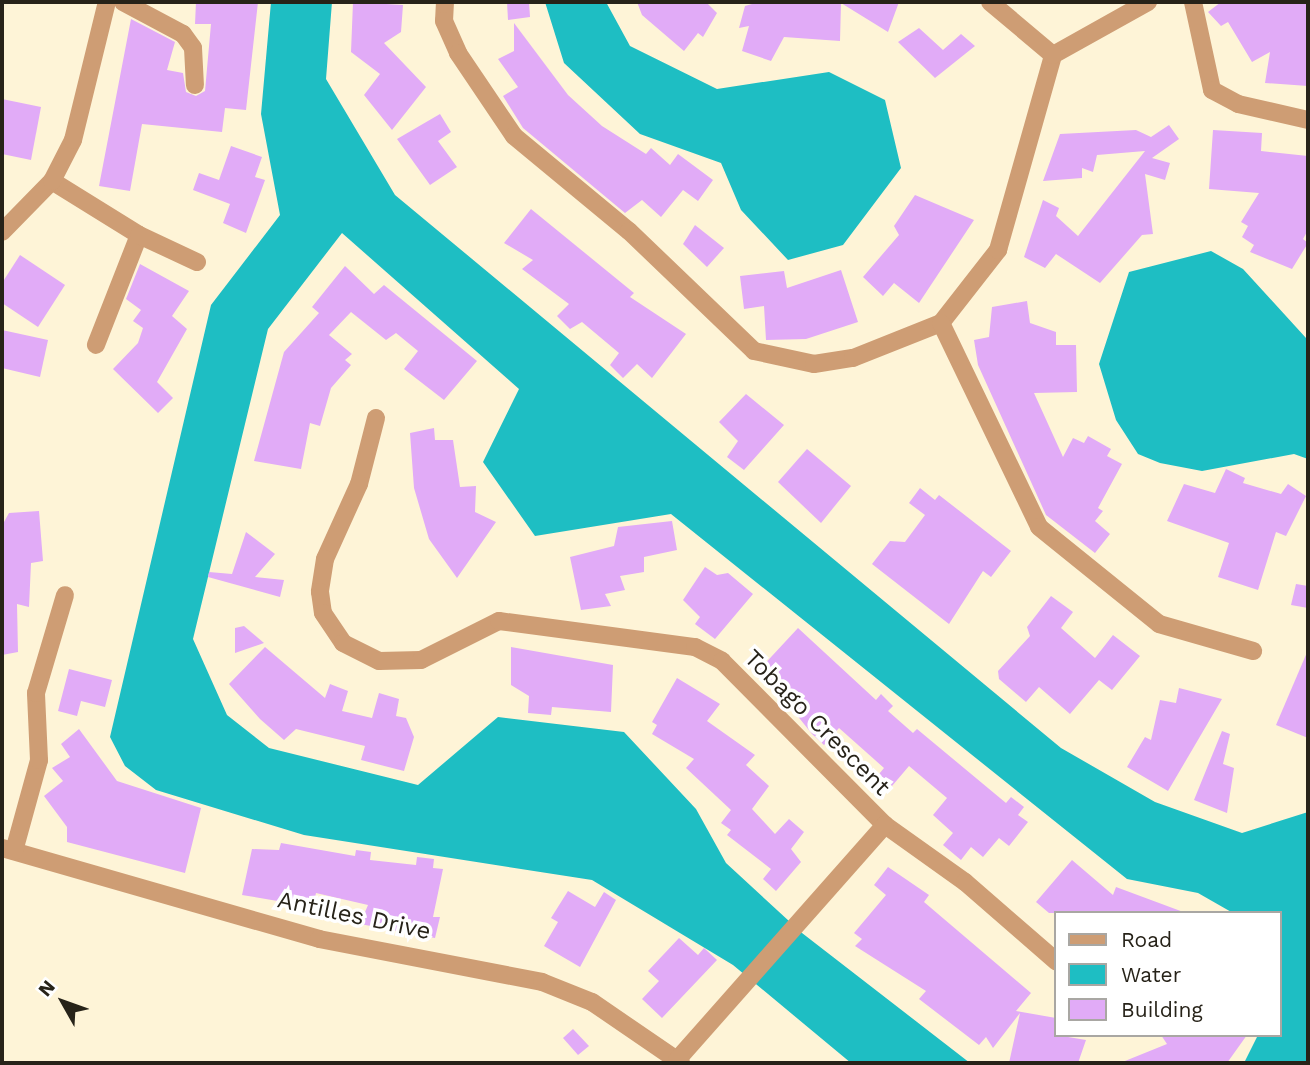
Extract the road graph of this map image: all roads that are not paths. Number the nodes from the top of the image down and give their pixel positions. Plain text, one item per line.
1 (107, 2) edge
2 (123, 2) edge
3 (445, 2) edge
4 (990, 2) edge
5 (1148, 2) edge
6 (1193, 2) edge
7 (1053, 55) junction
8 (195, 85) dead end
9 (1308, 120) edge
10 (52, 181) junction
11 (2, 232) edge
12 (139, 235) junction
13 (197, 262) dead end
14 (941, 323) junction
15 (96, 345) dead end
16 (376, 418) dead end
17 (65, 595) dead end
18 (1254, 650) dead end
19 (885, 825) junction
20 (8, 849) edge
21 (1054, 959) edge
22 (679, 1062) edge

1 - 10 street
2 - 8 street
3 - 14 street
4 - 7 street
5 - 7 street
6 - 9 street
7 - 14 street
10 - 11 street
10 - 12 street
12 - 13 street
12 - 15 street
14 - 18 street
16 - 19 street, Tobago Crescent
17 - 20 street
19 - 21 street, Tobago Crescent
19 - 22 street
20 - 22 street, Antilles Drive

